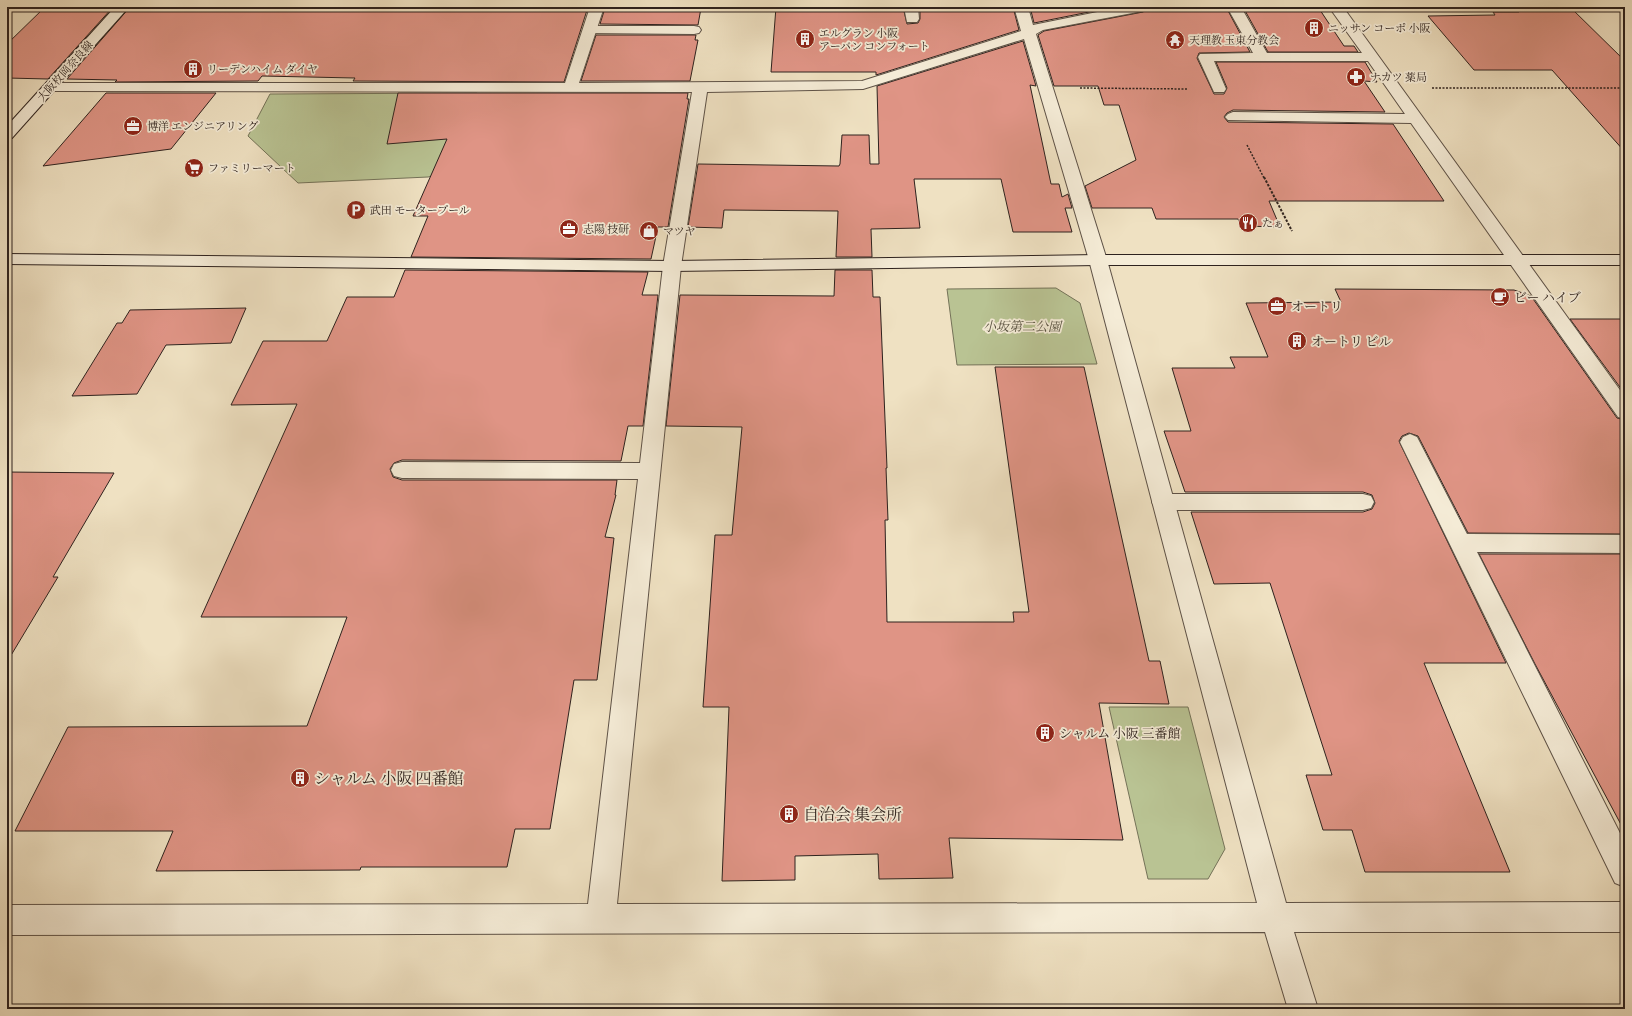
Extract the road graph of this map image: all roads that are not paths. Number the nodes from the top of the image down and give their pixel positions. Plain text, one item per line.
1 (122, 7) edge
2 (597, 7) edge
3 (1021, 7) edge
4 (1143, 7) edge
5 (1234, 7) edge
6 (1336, 7) edge
7 (590, 30) junction
8 (694, 30) dead end
9 (1028, 33) junction
10 (1262, 58) junction
11 (1371, 58) junction
12 (50, 87) junction
13 (572, 87) junction
14 (700, 88) junction
15 (1219, 89) dead end
16 (1233, 117) road end
17 (1416, 118) junction
18 (7, 135) edge
19 (7, 259) edge
20 (1098, 260) junction
21 (1625, 260) edge
22 (1518, 261) junction
23 (672, 266) junction
24 (1625, 412) edge
25 (1410, 442) dead end
26 (402, 470) dead end
27 (649, 471) junction
28 (1163, 502) junction
29 (1362, 502) dead end
30 (1460, 543) junction
31 (1625, 544) edge
32 (1625, 873) edge
33 (1275, 917) junction
34 (1625, 917) edge
35 (7, 920) edge
36 (601, 920) junction
37 (1303, 1009) edge

1 - 12 street, 大阪枚岡奈良線
2 - 7 street
3 - 9 street
4 - 9 street
5 - 10 street
6 - 11 street
7 - 8 street
7 - 13 street
9 - 14 street
9 - 20 street
10 - 11 street
10 - 15 street
11 - 17 street
12 - 13 street
12 - 18 street, 大阪枚岡奈良線
13 - 14 street
14 - 23 street
16 - 17 street
17 - 22 street
19 - 23 street
20 - 22 street
20 - 23 street
20 - 28 street
21 - 22 street
22 - 24 street
23 - 27 street
25 - 30 street
26 - 27 street
27 - 36 street
28 - 29 street
28 - 33 street
30 - 31 street
30 - 32 street
33 - 34 street
33 - 36 street
33 - 37 street
35 - 36 street

